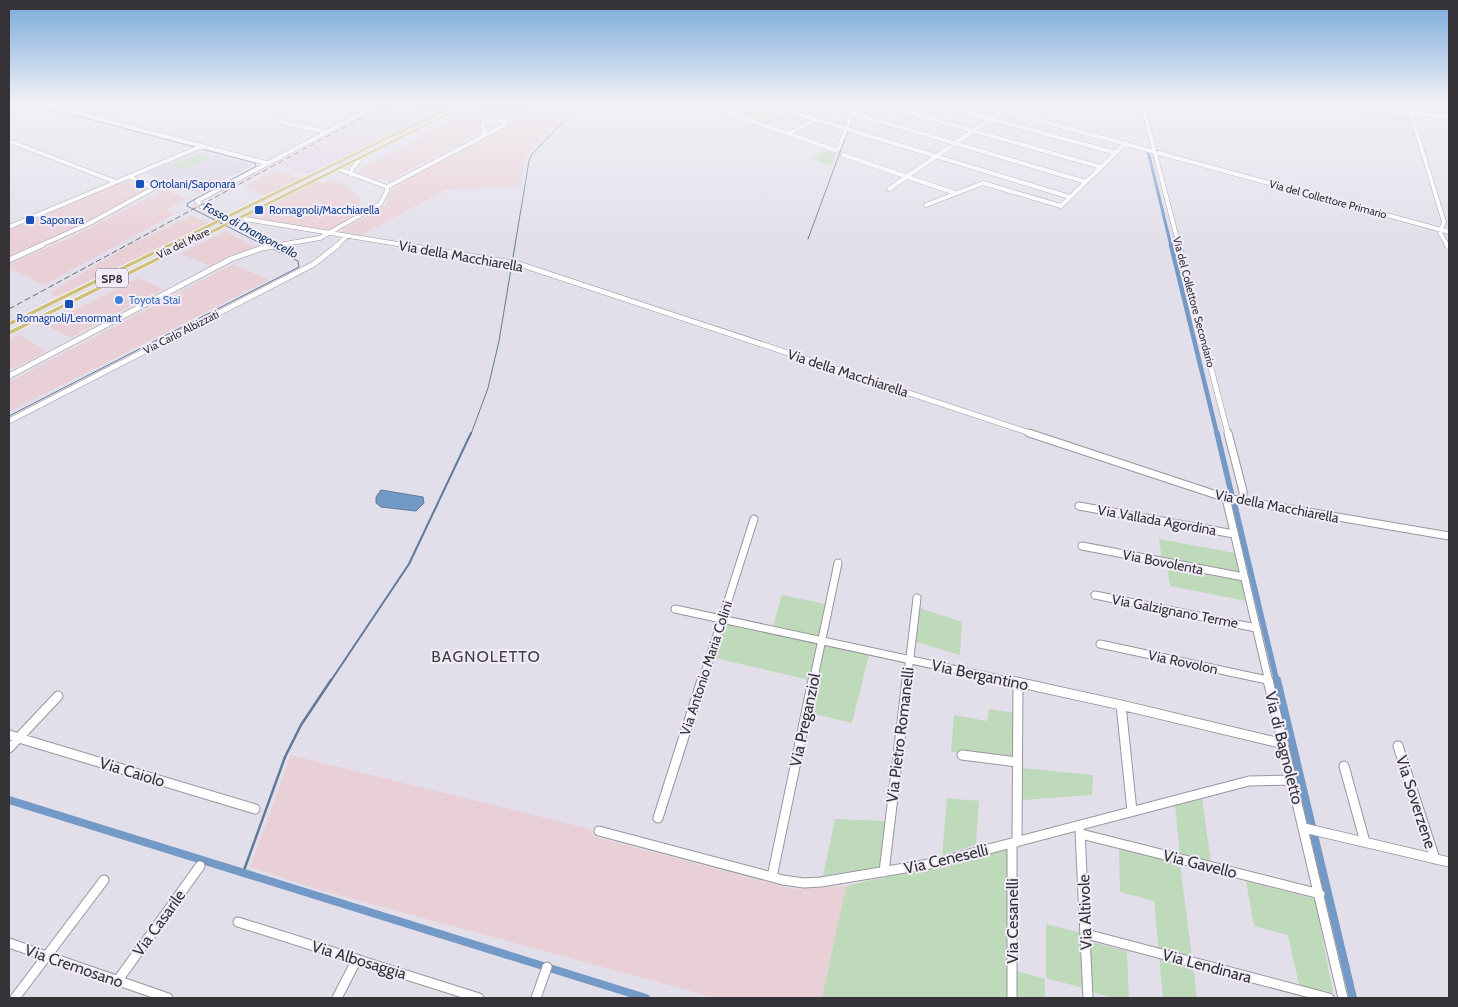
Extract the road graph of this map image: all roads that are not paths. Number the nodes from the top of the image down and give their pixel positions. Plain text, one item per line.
1 (32, 150) edge
2 (194, 150) edge
3 (217, 150) edge
4 (292, 150) edge
5 (367, 150) edge
6 (370, 150) edge
7 (377, 150) edge
8 (457, 150) edge
9 (917, 150) edge
10 (945, 150) edge
11 (979, 150) edge
12 (1039, 150) edge
13 (1102, 150) edge
14 (1120, 150) edge
15 (1144, 150) edge
16 (1154, 150) edge
17 (1422, 150) edge
18 (1155, 153) junction
19 (843, 154) dead end
20 (1116, 154) junction
21 (936, 156) junction
22 (361, 158) junction
23 (266, 163) junction
24 (1101, 168) junction
25 (339, 169) junction
26 (351, 175) junction
27 (908, 176) junction
28 (130, 177) junction
29 (116, 182) junction
30 (1086, 182) junction
31 (387, 187) junction
32 (889, 189) dead end
33 (954, 193) junction
34 (1070, 197) junction
35 (926, 205) dead end
36 (244, 219) dead end
37 (226, 222) junction
38 (9, 226) edge
39 (214, 227) junction
40 (1441, 231) junction
41 (1449, 232) edge
42 (330, 233) junction
43 (347, 236) junction
44 (1449, 248) edge
45 (9, 260) edge
46 (9, 324) edge
47 (9, 328) edge
48 (9, 333) edge
49 (9, 376) edge
50 (9, 421) edge
51 (1226, 498) junction
52 (1243, 501) junction
53 (1079, 506) dead end
54 (754, 519) dead end
55 (1234, 534) junction
56 (1449, 536) edge
57 (1082, 546) dead end
58 (838, 563) dead end
59 (1244, 577) junction
60 (1095, 595) dead end
61 (917, 598) dead end
62 (674, 609) dead end
63 (722, 619) junction
64 (1256, 628) junction
65 (821, 640) junction
66 (1100, 644) dead end
67 (909, 660) junction
68 (1267, 680) junction
69 (1018, 684) junction
70 (58, 696) dead end
71 (1121, 705) junction
72 (9, 735) edge
73 (18, 738) junction
74 (1284, 744) junction
75 (1398, 746) dead end
76 (9, 748) edge
77 (962, 756) dead end
78 (1017, 762) junction
79 (1344, 766) dead end
80 (1292, 780) junction
81 (255, 809) dead end
82 (1132, 811) junction
83 (658, 818) dead end
84 (1310, 829) junction
85 (1080, 830) junction
86 (598, 831) dead end
87 (1365, 842) junction
88 (1014, 843) junction
89 (1435, 858) junction
90 (1449, 862) edge
91 (200, 866) dead end
92 (884, 872) junction
93 (772, 877) junction
94 (104, 880) dead end
95 (1320, 894) junction
96 (238, 922) dead end
97 (1086, 934) junction
98 (9, 943) edge
99 (47, 956) junction
100 (357, 959) junction
101 (548, 967) dead end
102 (118, 980) junction
103 (15, 998) edge
104 (168, 998) edge
105 (337, 998) edge
106 (479, 998) edge
107 (536, 998) edge
108 (1012, 998) edge
109 (1088, 998) edge
110 (1329, 998) edge
111 (1343, 998) edge

1 - 29 street
2 - 28 street
3 - 23 street
4 - 23 street
5 - 37 main road
6 - 37 main road, Via del Mare
7 - 22 main road
8 - 31 street
9 - 21 street
10 - 21 street
11 - 30 street
12 - 24 street
13 - 20 street
14 - 20 street
15 - 18 street, Via del Collettore Primario
16 - 18 street, Via del Collettore Secondario
17 - 40 street
18 - 40 street, Via del Collettore Primario
18 - 52 street, Via del Collettore Secondario
19 - 27 street
20 - 24 street
21 - 27 street
21 - 34 street
22 - 25 main road
22 - 26 street
23 - 37 street
24 - 30 street
25 - 26 street
25 - 37 main road
26 - 31 street
27 - 32 street
27 - 33 street
28 - 29 street
28 - 45 street
29 - 38 street
30 - 34 street
31 - 42 street
33 - 34 street
33 - 35 street
36 - 42 street, Via della Macchiarella
37 - 39 main road
37 - 39 main road
39 - 46 main road
39 - 47 main road, Via del Mare / SP8
39 - 48 main road
40 - 41 street, Via del Collettore Primario
40 - 44 street
42 - 43 street, Via della Macchiarella
42 - 49 street
43 - 50 street, Via Carlo Albizzati
43 - 51 street, Via della Macchiarella
51 - 52 street, Via della Macchiarella
51 - 55 street, Via di Bagnoletto
52 - 56 street, Via della Macchiarella
53 - 55 street, Via Vallada Agordina
54 - 63 street, Via Antonio Maria Colini
55 - 59 street, Via di Bagnoletto
57 - 59 street, Via Bovolenta
58 - 65 street, Via Preganziol
59 - 64 street, Via di Bagnoletto
60 - 64 street, Via Galzignano Terme
61 - 67 street, Via Pietro Romanelli
62 - 63 street, Via Bergantino
63 - 65 street, Via Bergantino
63 - 83 street, Via Antonio Maria Colini
64 - 68 street, Via di Bagnoletto
65 - 67 street, Via Bergantino
65 - 93 street, Via Preganziol
66 - 68 street, Via Rovolon
67 - 69 street, Via Bergantino
67 - 92 street, Via Pietro Romanelli
68 - 74 street, Via di Bagnoletto
69 - 71 street, Via Bergantino
69 - 78 street, Via Cesanelli
70 - 73 street
71 - 74 street, Via Bergantino
71 - 82 street
72 - 73 street, Via Caiolo
73 - 76 street
73 - 81 street, Via Caiolo
74 - 80 street, Via di Bagnoletto
75 - 89 street, Via Soverzene
77 - 78 street
78 - 88 street, Via Cesanelli
79 - 87 street
80 - 82 street, Via Ceneselli
80 - 84 street, Via di Bagnoletto
82 - 85 street, Via Ceneselli
84 - 87 street
84 - 95 street, Via di Bagnoletto
85 - 88 street, Via Ceneselli
85 - 95 street, Via Gavello
85 - 97 street, Via Altivole
86 - 93 street, Via Ceneselli
87 - 89 street
88 - 92 street, Via Ceneselli
88 - 108 street, Via Cesanelli
89 - 90 street
91 - 102 street, Via Casarile
92 - 93 street, Via Ceneselli
94 - 99 street
95 - 111 street, Via di Bagnoletto
96 - 100 street, Via Albosaggia
97 - 109 street, Via Altivole
97 - 110 street, Via Lendinara
98 - 99 street, Via Cremosano
99 - 102 street, Via Cremosano
99 - 103 street
100 - 105 street
100 - 106 street, Via Albosaggia
101 - 107 street
102 - 104 street, Via Cremosano

